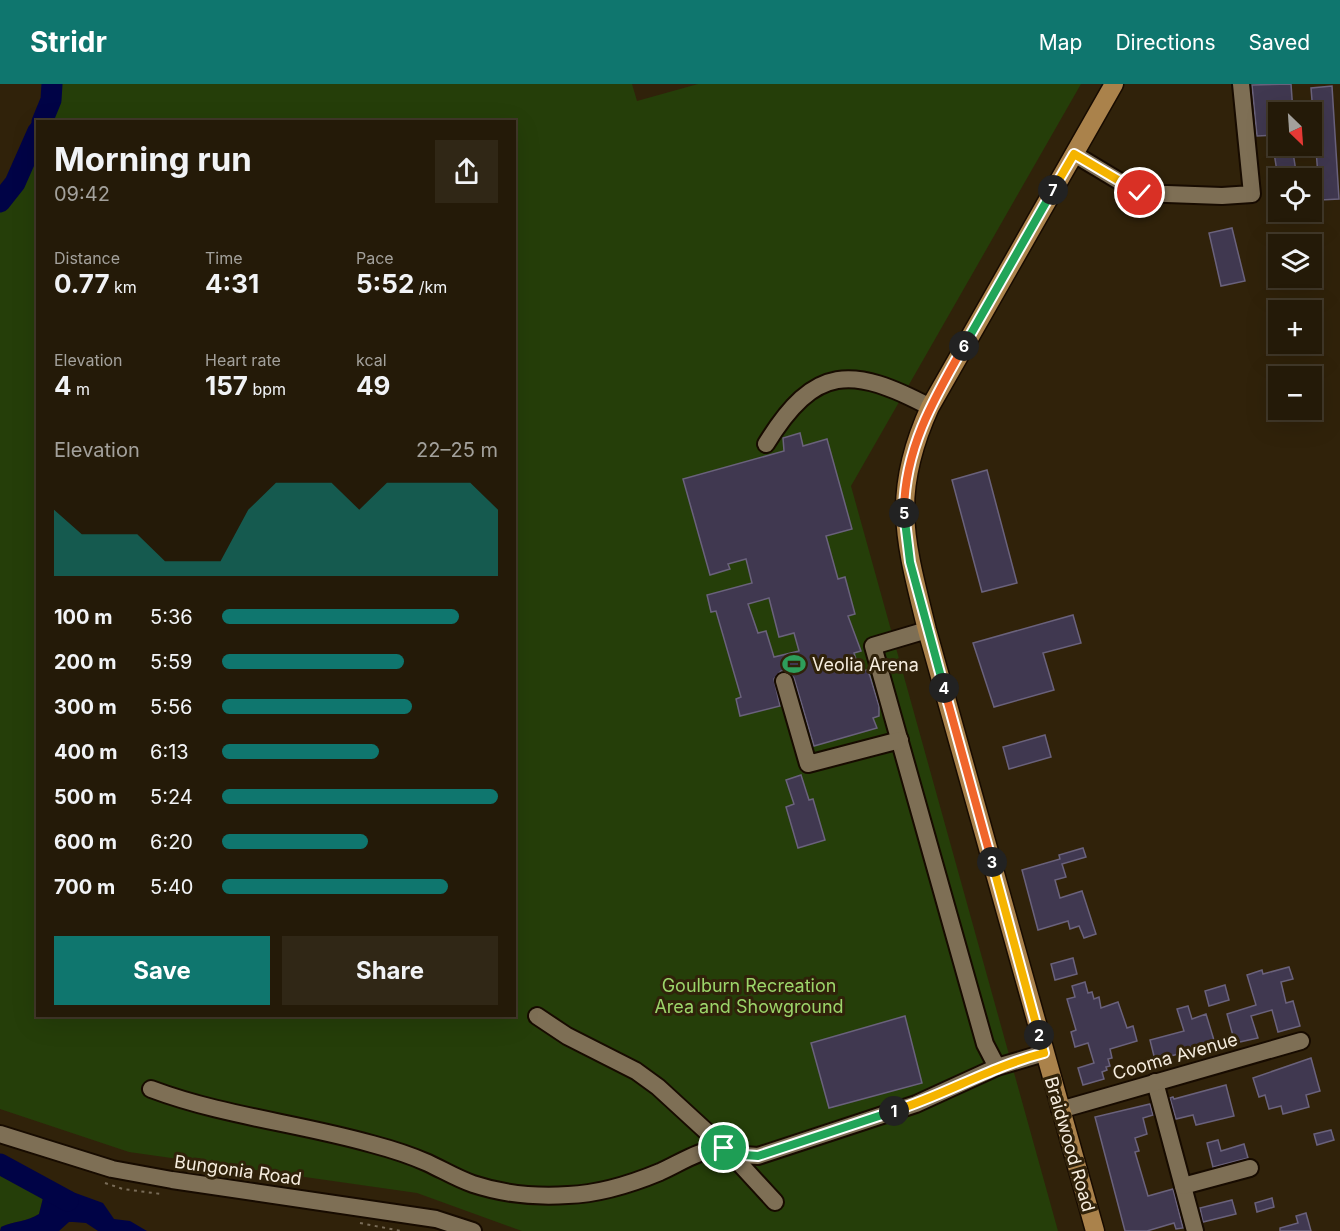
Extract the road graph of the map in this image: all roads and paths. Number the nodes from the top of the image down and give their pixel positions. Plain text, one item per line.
1 (1114, 84) edge
2 (1241, 84) edge
3 (1074, 154) junction
4 (930, 406) junction
5 (766, 444) dead end
6 (927, 630) junction
7 (784, 681) dead end
8 (900, 740) junction
9 (537, 1016) dead end
10 (1301, 1041) dead end
11 (1044, 1053) junction
12 (997, 1067) junction
13 (1155, 1082) junction
14 (151, 1089) dead end
15 (1060, 1110) junction
16 (0, 1134) edge
17 (727, 1151) junction
18 (1250, 1168) dead end
19 (1183, 1186) junction
20 (775, 1202) dead end
21 (472, 1231) edge
22 (1095, 1231) edge
23 (1195, 1231) edge

1 - 3 main road, Braidwood Road
2 - 3 street
3 - 4 main road, Braidwood Road
4 - 5 street
4 - 6 main road, Braidwood Road
6 - 8 street
6 - 11 main road, Braidwood Road
7 - 8 street
8 - 12 street
9 - 17 street
10 - 13 street, Cooma Avenue
11 - 12 street
11 - 15 main road, Braidwood Road
12 - 17 street
13 - 15 street, Cooma Avenue
13 - 19 street
14 - 17 street
15 - 22 main road, Braidwood Road
16 - 21 street, Bungonia Road
17 - 20 street
18 - 19 street
19 - 23 street

